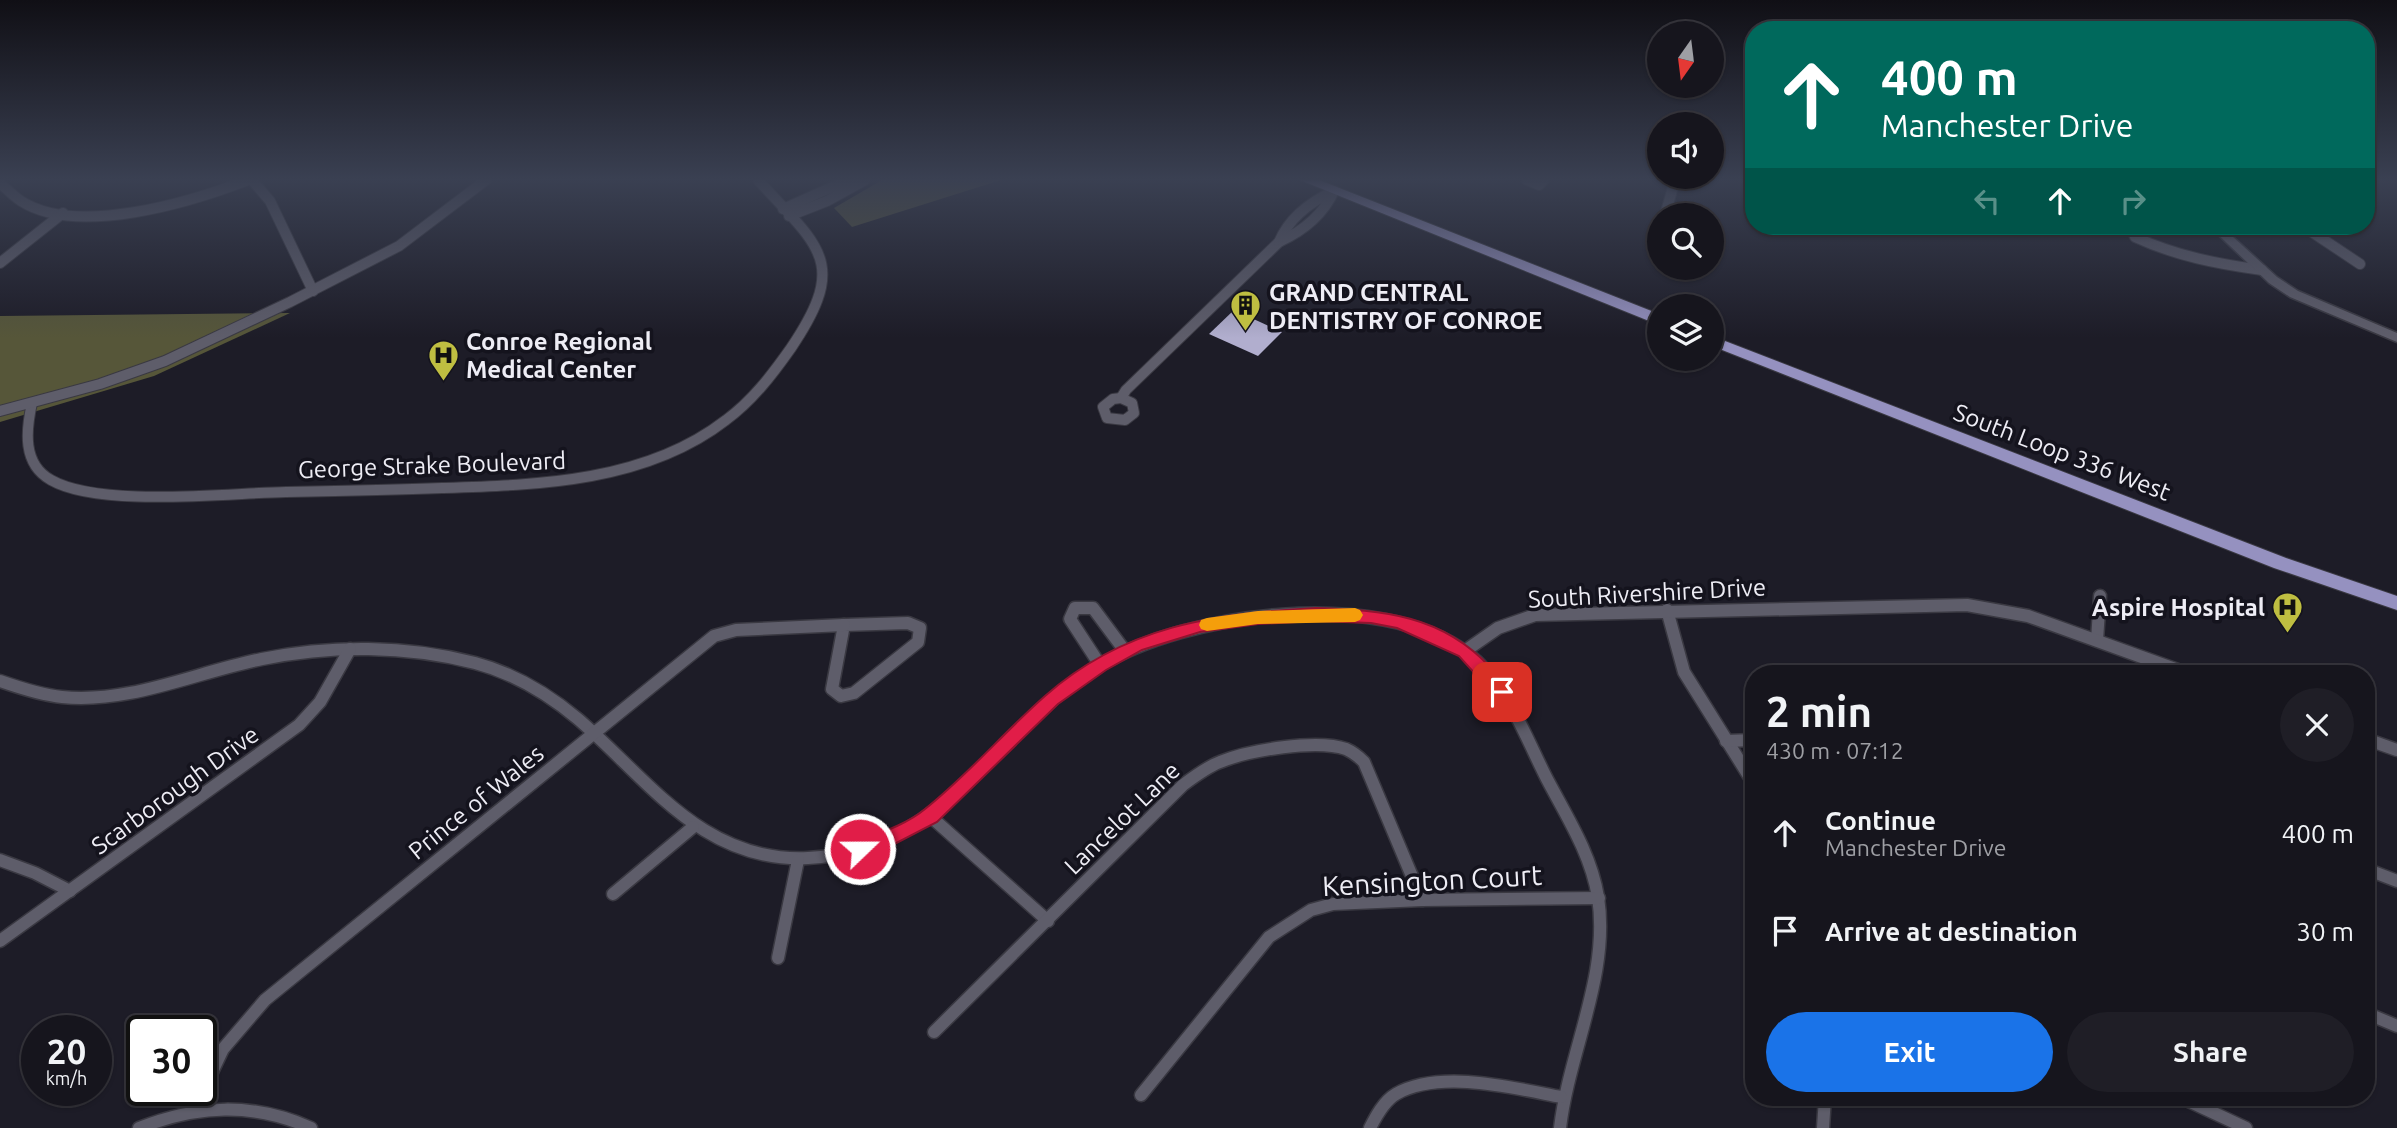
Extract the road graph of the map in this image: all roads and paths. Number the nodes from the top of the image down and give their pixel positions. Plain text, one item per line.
1 (38, 233) edge
2 (285, 233) edge
3 (417, 233) edge
4 (803, 233) edge
5 (1282, 233) edge
6 (1439, 233) edge
7 (2134, 235) edge
8 (2225, 235) edge
9 (2317, 235) edge
10 (0, 262) edge
11 (2360, 264) dead end
12 (2262, 270) junction
13 (313, 291) junction
14 (1647, 315) edge
15 (2397, 338) edge
16 (1724, 346) edge
17 (1121, 398) dead end
18 (32, 403) junction
19 (0, 411) edge
20 (2100, 596) dead end
21 (2397, 603) edge
22 (1667, 611) junction
23 (844, 625) junction
24 (2097, 640) junction
25 (350, 649) junction
26 (1125, 651) junction
27 (1465, 651) junction
28 (1100, 665) junction
29 (2165, 665) edge
30 (0, 681) edge
31 (595, 732) junction
32 (1745, 740) edge
33 (1726, 741) junction
34 (2375, 742) edge
35 (2397, 750) edge
36 (1745, 770) edge
37 (930, 816) junction
38 (693, 827) junction
39 (0, 860) edge
40 (798, 860) junction
41 (2375, 872) edge
42 (2397, 881) edge
43 (70, 891) junction
44 (613, 894) dead end
45 (1599, 898) junction
46 (1422, 901) junction
47 (1048, 921) junction
48 (0, 942) edge
49 (778, 957) dead end
50 (2375, 1017) edge
51 (2397, 1026) edge
52 (934, 1032) dead end
53 (1141, 1095) dead end
54 (1562, 1097) junction
55 (1824, 1106) edge
56 (2199, 1106) edge
57 (194, 1110) junction
58 (139, 1128) edge
59 (311, 1128) edge
60 (1370, 1128) edge
61 (1560, 1128) edge
62 (1823, 1128) edge
63 (2246, 1128) edge

1 - 10 street
2 - 13 street
3 - 13 street
4 - 18 street, George Strake Boulevard
5 - 17 street
6 - 14 main road
7 - 12 street
8 - 12 street
9 - 11 street
12 - 15 street
13 - 18 street
16 - 21 main road, South Loop 336 West
18 - 19 street
20 - 24 street
22 - 24 street, South Rivershire Drive
22 - 27 street, South Rivershire Drive
22 - 33 street
23 - 23 street, Prince of Wales
23 - 31 street, Prince of Wales
24 - 29 street, South Rivershire Drive
25 - 30 street
25 - 31 street
25 - 43 street, Scarborough Drive
26 - 27 street
26 - 28 street
26 - 28 street
27 - 45 street
28 - 37 street
31 - 38 street
31 - 57 street, Prince of Wales
32 - 33 street
33 - 36 street
34 - 35 street
37 - 40 street
37 - 47 street
38 - 40 street
38 - 44 street
39 - 43 street
40 - 49 street
41 - 42 street
43 - 48 street, Scarborough Drive
45 - 46 street, Kensington Court
45 - 54 street
46 - 47 street, Lancelot Lane
46 - 53 street, Kensington Court
47 - 52 street, Lancelot Lane
50 - 51 street
54 - 60 street
54 - 61 street
55 - 62 street
56 - 63 street
57 - 58 street
57 - 59 street

